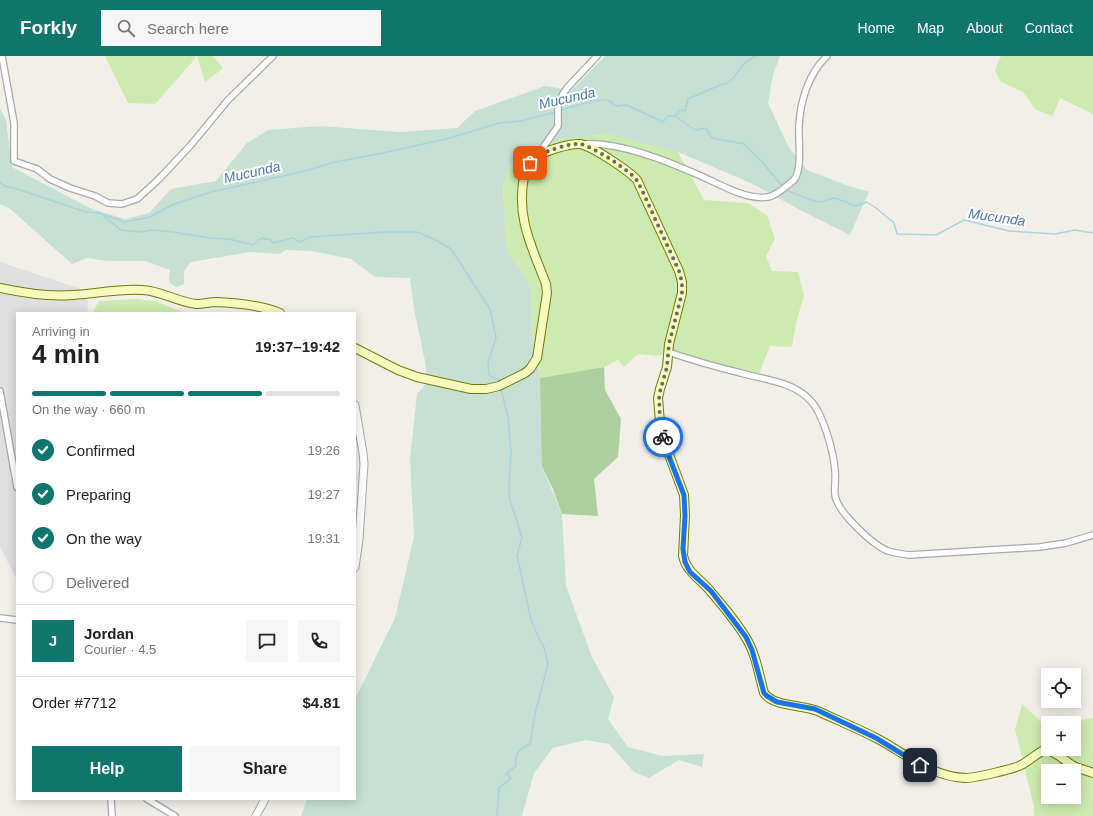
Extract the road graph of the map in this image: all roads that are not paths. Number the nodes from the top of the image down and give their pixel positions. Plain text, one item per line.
1 (2, 56) edge
2 (273, 56) edge
3 (597, 56) edge
4 (827, 56) edge
5 (579, 144) junction
6 (536, 157) junction
7 (0, 288) edge
8 (277, 312) edge
9 (356, 349) edge
10 (668, 352) junction
11 (0, 392) edge
12 (356, 412) edge
13 (16, 481) edge
14 (1093, 535) edge
15 (356, 559) edge
16 (0, 618) edge
17 (16, 620) edge
18 (1093, 772) edge
19 (111, 800) edge
20 (149, 800) edge
21 (264, 800) edge
22 (112, 816) edge
23 (175, 816) edge
24 (256, 816) edge

1 - 2 street
3 - 6 street
4 - 5 street
5 - 6 main road
5 - 10 main road
6 - 9 main road
7 - 8 main road
10 - 14 street
10 - 18 main road
11 - 13 street
12 - 15 street
16 - 17 street
19 - 22 street
20 - 23 street
21 - 24 street

